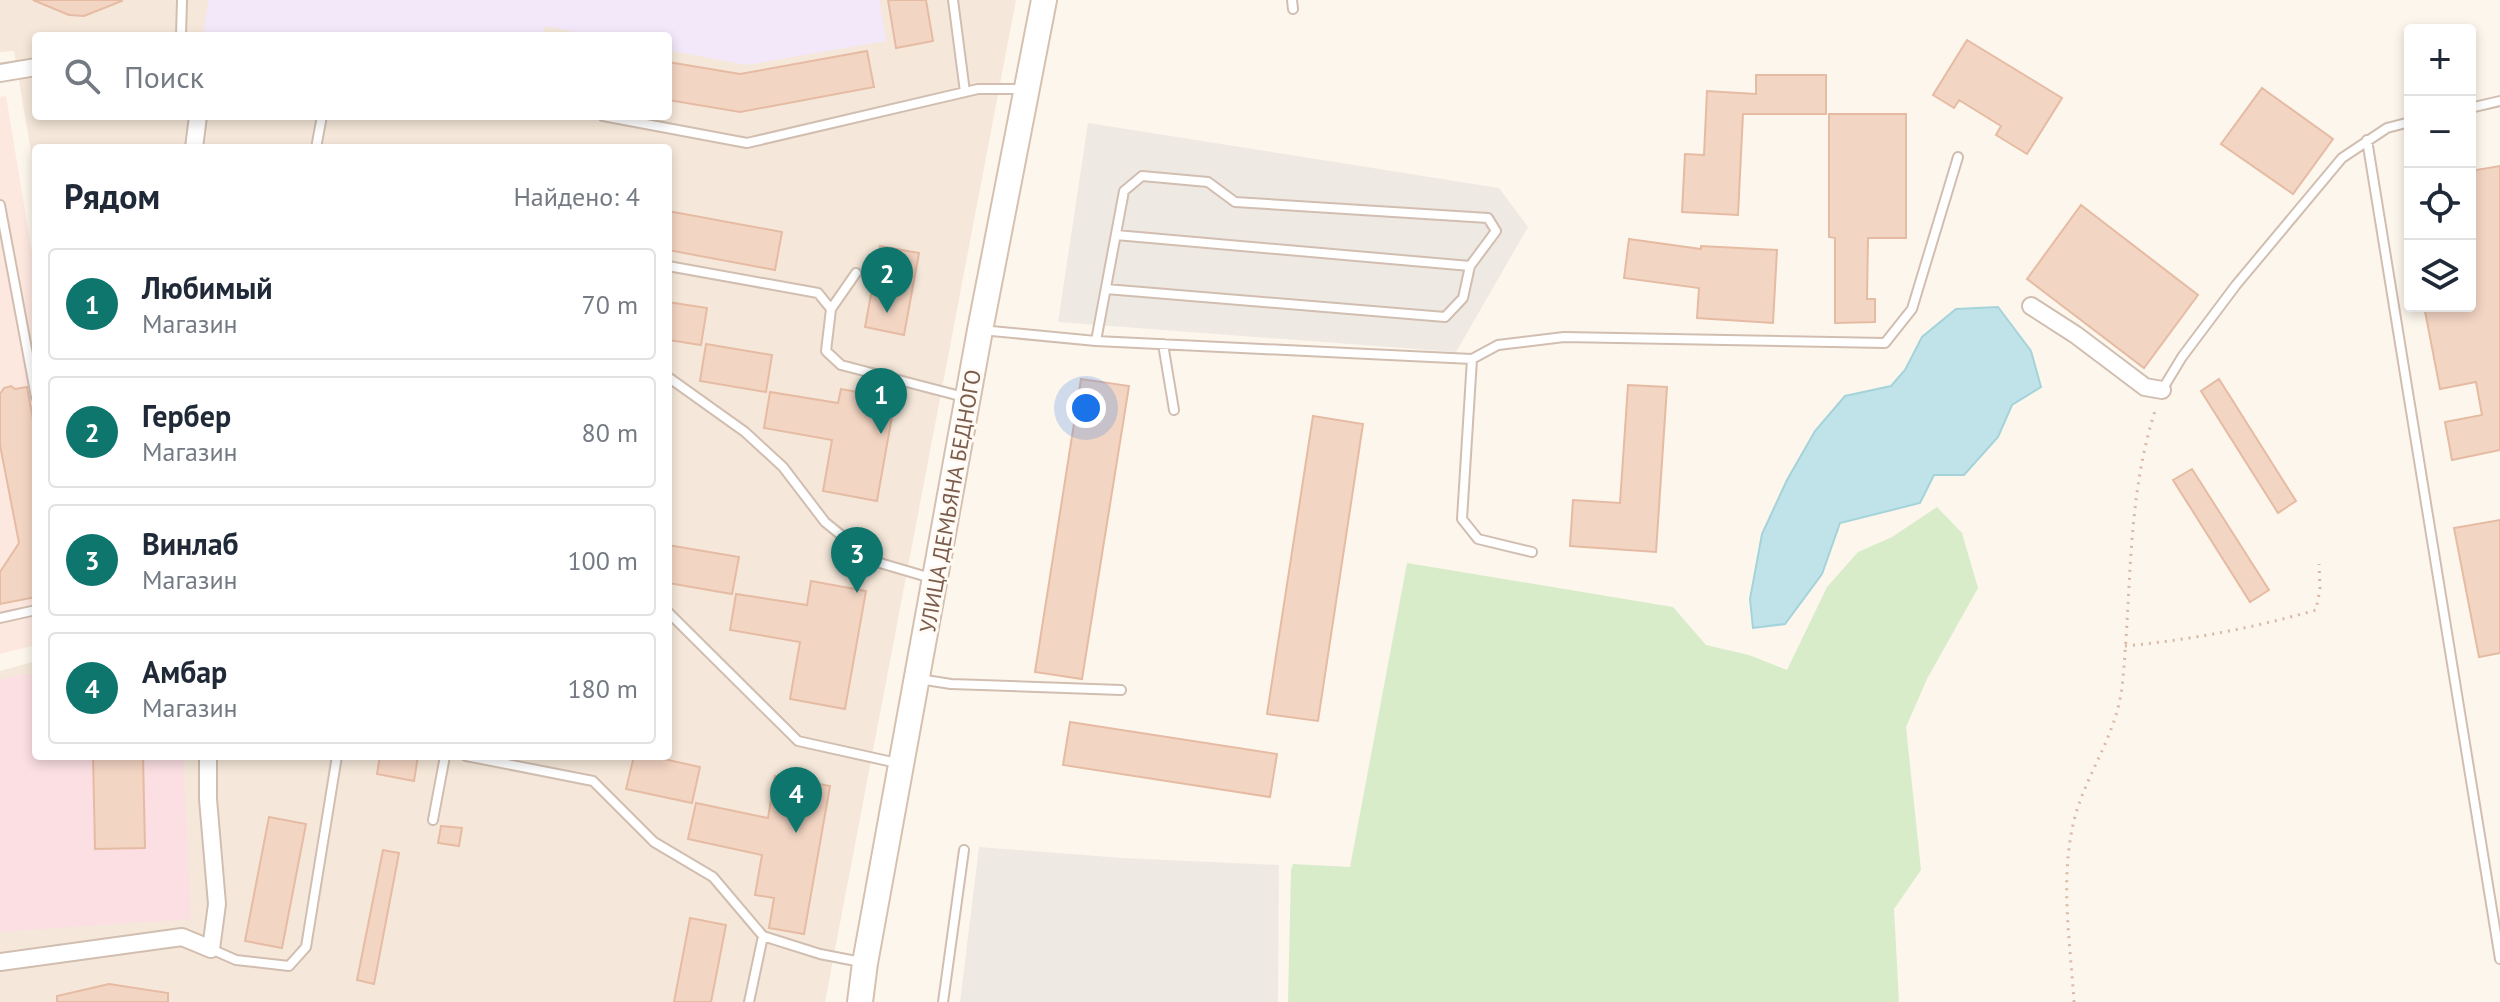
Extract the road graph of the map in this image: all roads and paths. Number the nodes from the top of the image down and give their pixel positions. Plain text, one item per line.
1 (182, 0) edge
2 (953, 0) edge
3 (1044, 0) edge
4 (181, 32) edge
5 (32, 68) edge
6 (0, 73) edge
7 (1027, 89) junction
8 (965, 92) junction
9 (2500, 101) edge
10 (2476, 107) edge
11 (198, 120) edge
12 (321, 120) edge
13 (624, 120) edge
14 (2404, 124) edge
15 (2367, 140) junction
16 (194, 144) edge
17 (317, 144) edge
18 (1958, 157) dead end
19 (0, 205) edge
20 (1116, 235) junction
21 (1470, 266) junction
22 (672, 267) edge
23 (856, 273) dead end
24 (1106, 289) junction
25 (2031, 306) dead end
26 (831, 309) junction
27 (980, 330) junction
28 (1096, 341) junction
29 (1163, 344) junction
30 (1472, 359) junction
31 (32, 376) edge
32 (672, 380) edge
33 (2162, 390) junction
34 (969, 398) junction
35 (1174, 410) dead end
36 (1532, 552) dead end
37 (2319, 564) dead end
38 (936, 579) junction
39 (32, 611) edge
40 (672, 616) edge
41 (0, 618) edge
42 (2125, 646) junction
43 (917, 679) junction
44 (1121, 690) dead end
45 (208, 760) edge
46 (336, 760) edge
47 (444, 760) edge
48 (486, 760) edge
49 (902, 764) junction
50 (433, 820) dead end
51 (964, 850) dead end
52 (763, 936) junction
53 (211, 949) junction
54 (2500, 959) edge
55 (0, 962) edge
56 (865, 963) junction
57 (749, 1002) edge
58 (860, 1002) edge
59 (943, 1002) edge
60 (2074, 1002) edge

1 - 4 lane
2 - 8 lane
3 - 7 main road, УЛИЦА ДЕМЬЯНА БЕДНОГО
5 - 6 street
7 - 8 lane
7 - 27 main road, УЛИЦА ДЕМЬЯНА БЕДНОГО
8 - 13 lane
9 - 10 lane
11 - 16 street
12 - 17 lane
14 - 15 lane
15 - 33 lane
15 - 54 lane
18 - 30 lane
19 - 31 lane
20 - 21 lane
20 - 21 lane
20 - 24 lane
21 - 24 lane
22 - 26 lane
23 - 26 lane
24 - 28 lane
25 - 33 street
26 - 34 lane
27 - 28 lane
27 - 34 main road, УЛИЦА ДЕМЬЯНА БЕДНОГО
28 - 29 lane
29 - 30 lane
29 - 35 lane
30 - 36 lane
32 - 38 lane
33 - 42 path
34 - 38 main road, УЛИЦА ДЕМЬЯНА БЕДНОГО
37 - 42 path
38 - 43 main road, УЛИЦА ДЕМЬЯНА БЕДНОГО
39 - 41 lane
40 - 49 lane
42 - 60 path
43 - 44 lane
43 - 49 main road, УЛИЦА ДЕМЬЯНА БЕДНОГО
45 - 53 street
46 - 53 lane
47 - 50 lane
48 - 52 lane
49 - 56 main road, УЛИЦА ДЕМЬЯНА БЕДНОГО
51 - 59 lane
52 - 56 lane
52 - 57 lane
53 - 55 street
56 - 58 main road, УЛИЦА ДЕМЬЯНА БЕДНОГО

